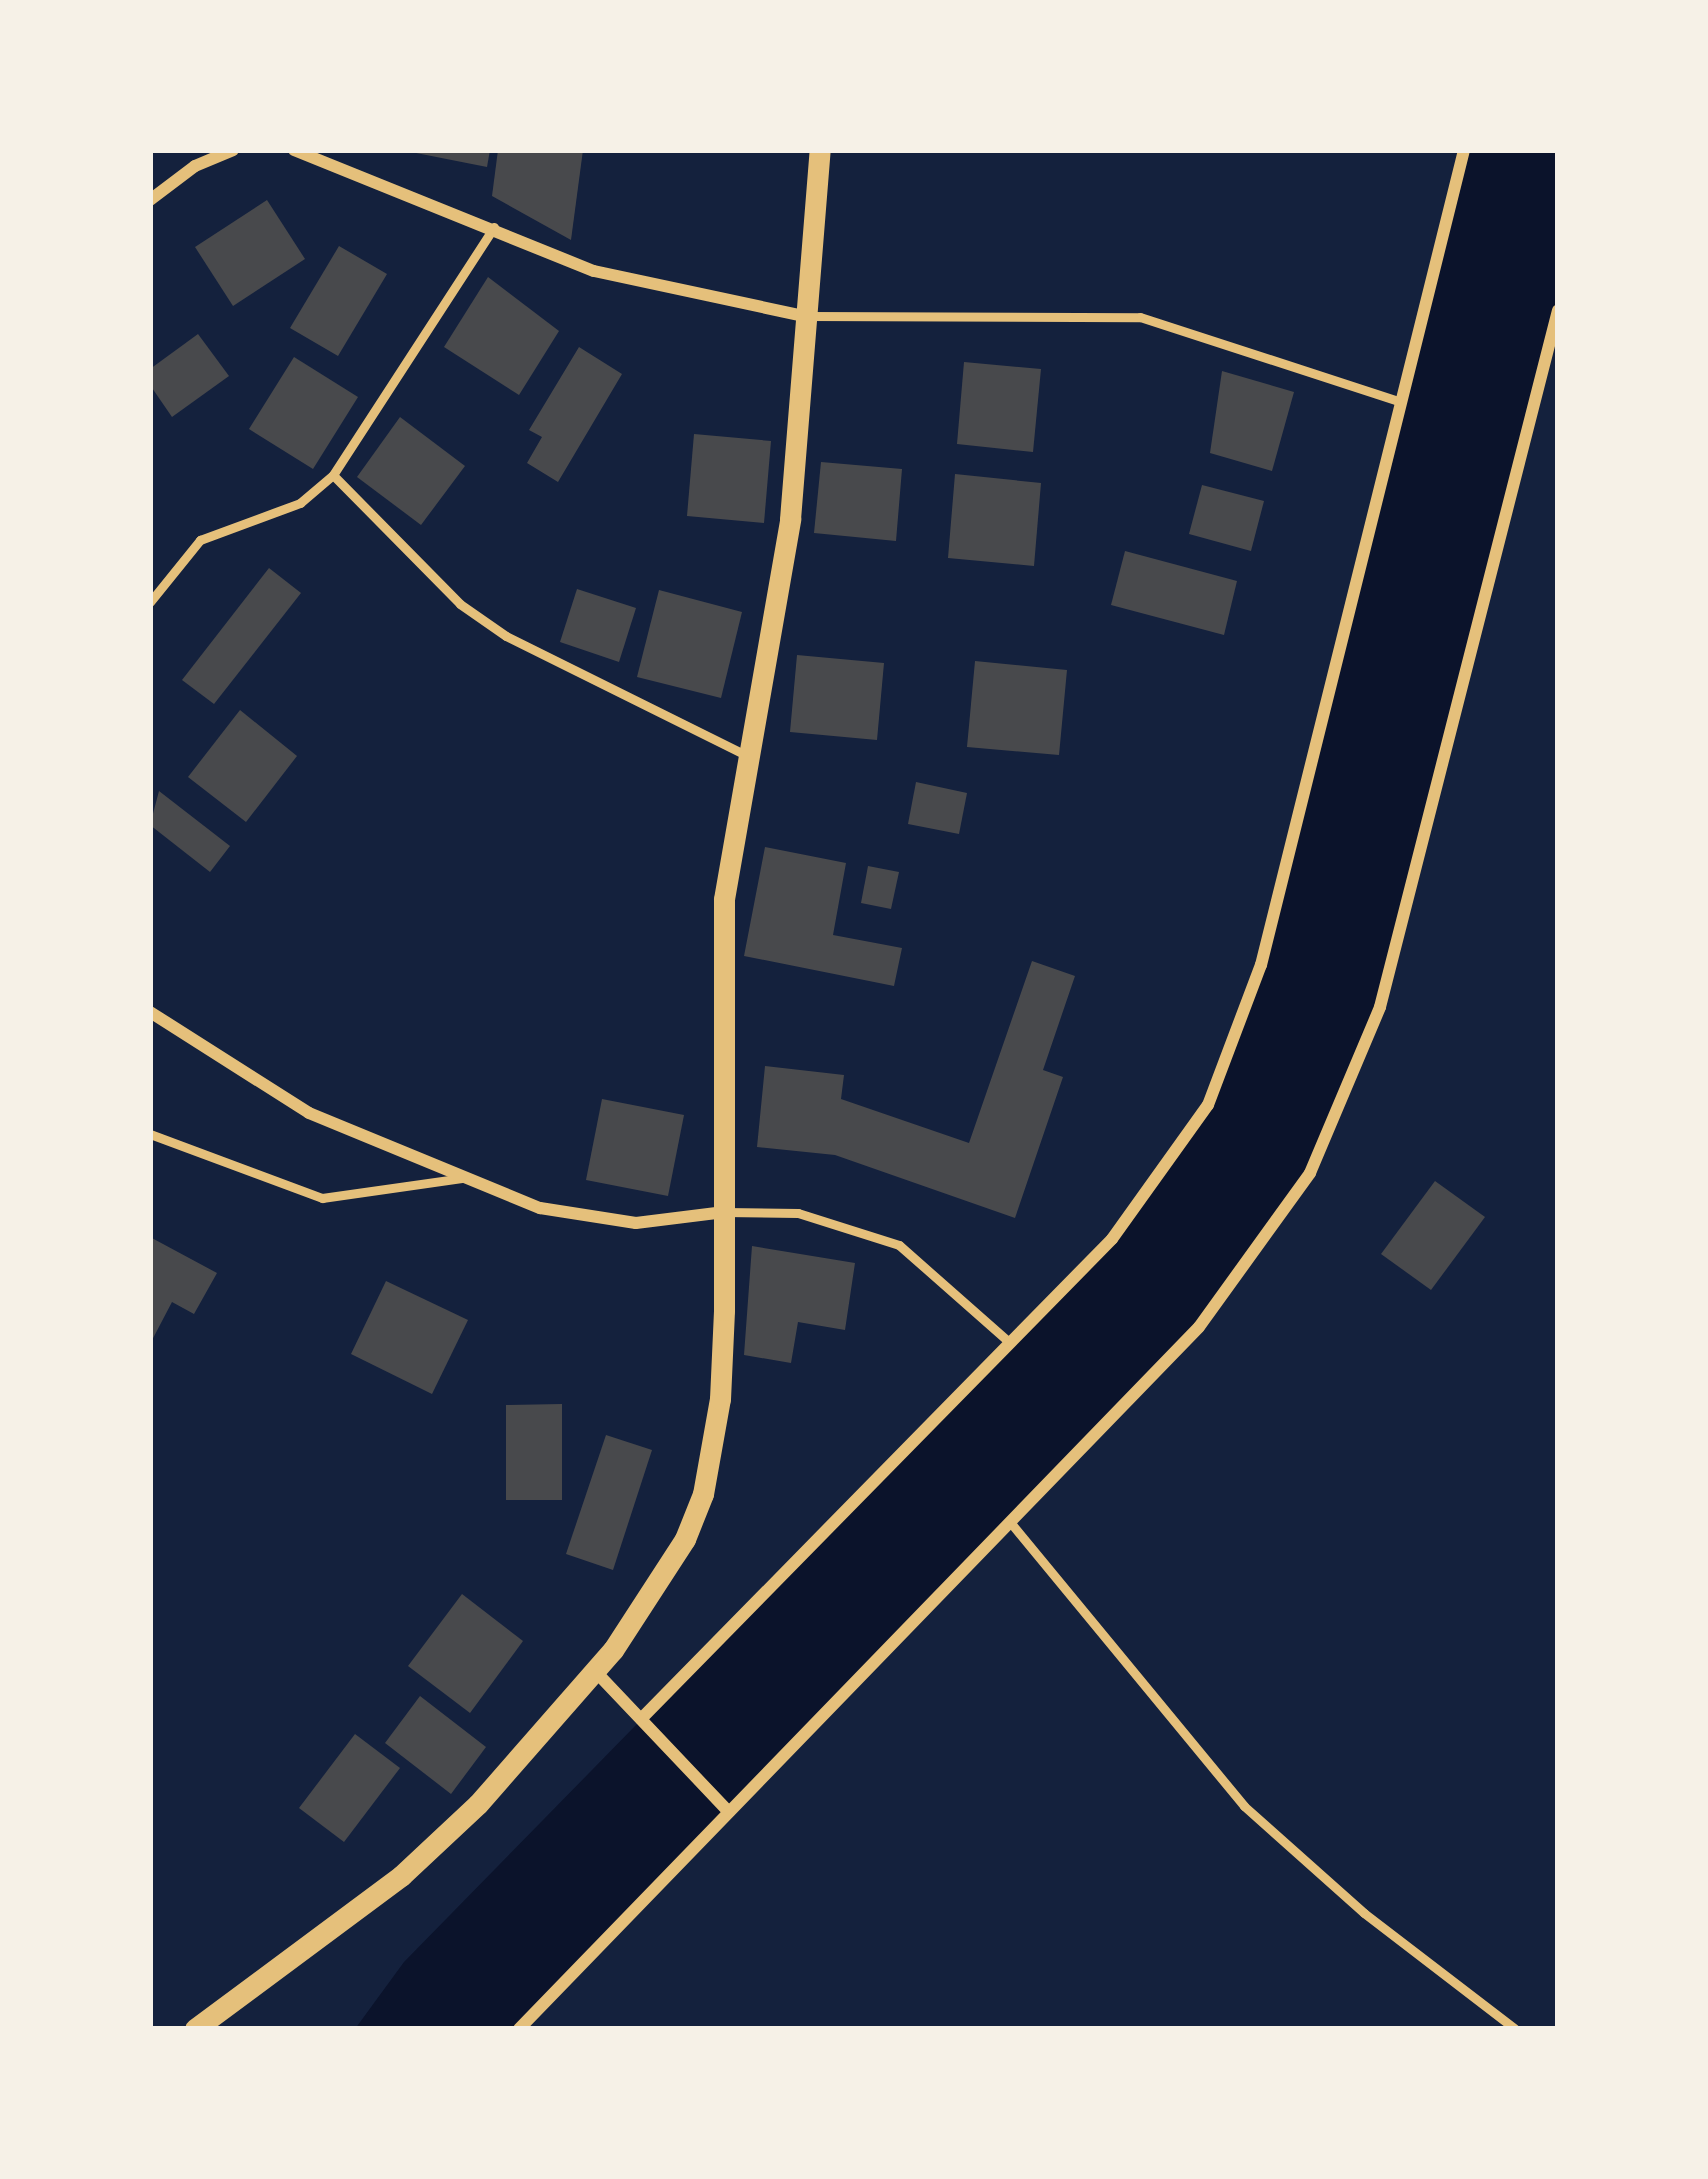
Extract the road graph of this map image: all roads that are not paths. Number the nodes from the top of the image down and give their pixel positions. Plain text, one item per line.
1 (233, 150) edge
2 (294, 150) edge
3 (820, 150) edge
4 (1464, 150) edge
5 (150, 200) edge
6 (494, 227) junction
7 (1558, 310) edge
8 (803, 316) junction
9 (1401, 402) junction
10 (333, 475) junction
11 (150, 602) edge
12 (744, 754) junction
13 (150, 1012) edge
14 (150, 1134) edge
15 (463, 1178) junction
16 (724, 1212) junction
17 (1010, 1342) junction
18 (1010, 1522) junction
19 (596, 1672) junction
20 (641, 1719) junction
21 (729, 1812) junction
22 (195, 2029) edge
23 (519, 2029) edge
24 (1515, 2029) edge

1 - 5 street
2 - 6 street
3 - 8 street
4 - 9 street
6 - 8 street
6 - 10 lane
7 - 18 street
8 - 9 lane
8 - 12 street
9 - 17 street
10 - 11 lane
10 - 12 lane
12 - 16 street
13 - 15 street
14 - 15 lane
15 - 16 street
16 - 17 lane
16 - 19 street
17 - 20 street
18 - 21 street
18 - 24 lane
19 - 20 street
19 - 22 street
20 - 21 street
21 - 23 street

